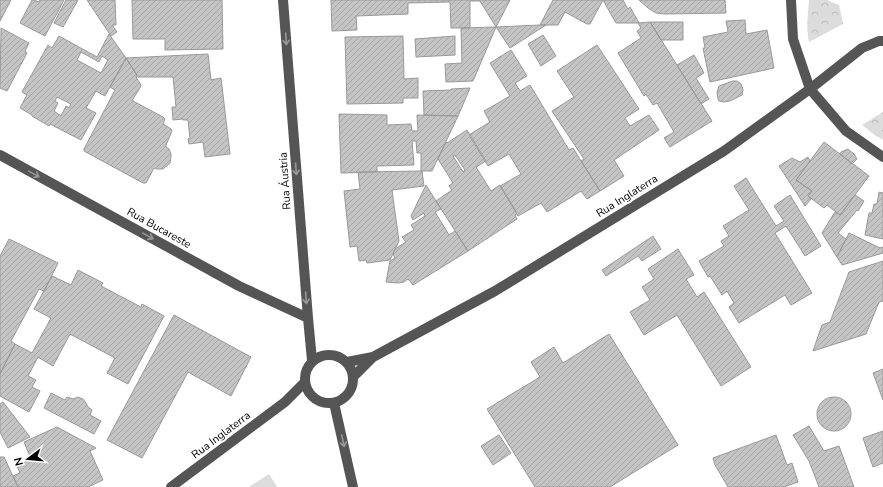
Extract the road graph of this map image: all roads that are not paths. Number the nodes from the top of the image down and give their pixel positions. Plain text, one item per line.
1 (283, 0) edge
2 (791, 0) edge
3 (883, 41) edge
4 (810, 89) junction
5 (0, 155) edge
6 (883, 157) edge
7 (308, 318) junction
8 (373, 357) junction
9 (312, 360) junction
10 (347, 362) junction
11 (354, 376) junction
12 (305, 382) junction
13 (309, 394) junction
14 (285, 402) junction
15 (334, 403) junction
16 (171, 487) edge
17 (353, 487) edge

1 -> 7 street, Rua Áustria
2 - 4 street
3 - 4 street, Rua Inglaterra
4 - 6 street
4 - 8 street, Rua Inglaterra
5 -> 7 street, Rua Bucareste
7 - 9 street, Rua Áustria
8 - 10 street, Rua Inglaterra
8 - 11 street, Rua Inglaterra
9 - 10 street
9 - 12 street
10 - 11 street
11 - 15 street
12 - 13 street
12 - 14 street, Rua Inglaterra
13 - 14 street, Rua Inglaterra
13 - 15 street
14 - 16 street, Rua Inglaterra
15 -> 17 street

